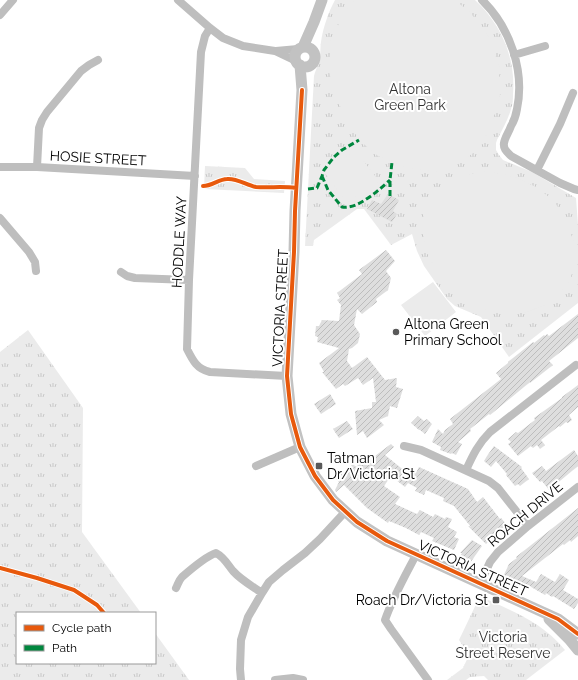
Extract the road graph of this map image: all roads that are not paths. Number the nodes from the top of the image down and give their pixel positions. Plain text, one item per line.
1 (13, 0) edge
2 (178, 0) edge
3 (322, 0) edge
4 (482, 0) edge
5 (0, 15) edge
6 (314, 22) junction
7 (210, 28) junction
8 (545, 46) dead end
9 (301, 48) junction
10 (275, 51) junction
11 (314, 51) junction
12 (514, 55) junction
13 (98, 60) dead end
14 (302, 64) junction
15 (573, 93) dead end
16 (0, 167) edge
17 (37, 167) junction
18 (537, 170) junction
19 (195, 176) junction
20 (578, 190) edge
21 (0, 218) edge
22 (36, 271) dead end
23 (120, 272) dead end
24 (189, 280) junction
25 (576, 365) dead end
26 (287, 376) junction
27 (404, 446) dead end
28 (300, 447) junction
29 (256, 466) dead end
30 (466, 470) junction
31 (578, 487) edge
32 (345, 512) junction
33 (528, 526) junction
34 (416, 555) junction
35 (480, 584) junction
36 (176, 588) dead end
37 (262, 593) junction
38 (575, 633) edge
39 (578, 650) edge
40 (241, 680) edge
41 (275, 680) edge
42 (303, 680) edge
43 (428, 680) edge

1 - 5 street
2 - 7 street
3 - 6 street
4 - 12 street
6 - 9 street
6 - 11 street
7 - 10 street
7 - 19 street, HODDLE WAY
8 - 12 street
9 - 10 street
9 - 11 street
9 - 14 street
10 - 14 street
11 - 14 street
12 - 18 street
13 - 17 street
14 - 26 street, VICTORIA STREET
15 - 18 street
16 - 17 street, HOSIE STREET
17 - 19 street, HOSIE STREET
18 - 20 street
19 - 24 street, HODDLE WAY
21 - 22 street
23 - 24 street
24 - 26 street, HODDLE WAY
25 - 30 street
26 - 28 street, VICTORIA STREET
27 - 30 street
28 - 29 street
28 - 32 street, VICTORIA STREET
30 - 33 street
31 - 33 street, ROACH DRIVE
32 - 34 street, VICTORIA STREET
32 - 37 street
33 - 35 street, ROACH DRIVE
34 - 35 street, VICTORIA STREET
34 - 43 street
35 - 38 street, VICTORIA STREET
36 - 37 street
37 - 40 street
38 - 39 street, VICTORIA STREET
41 - 42 street

